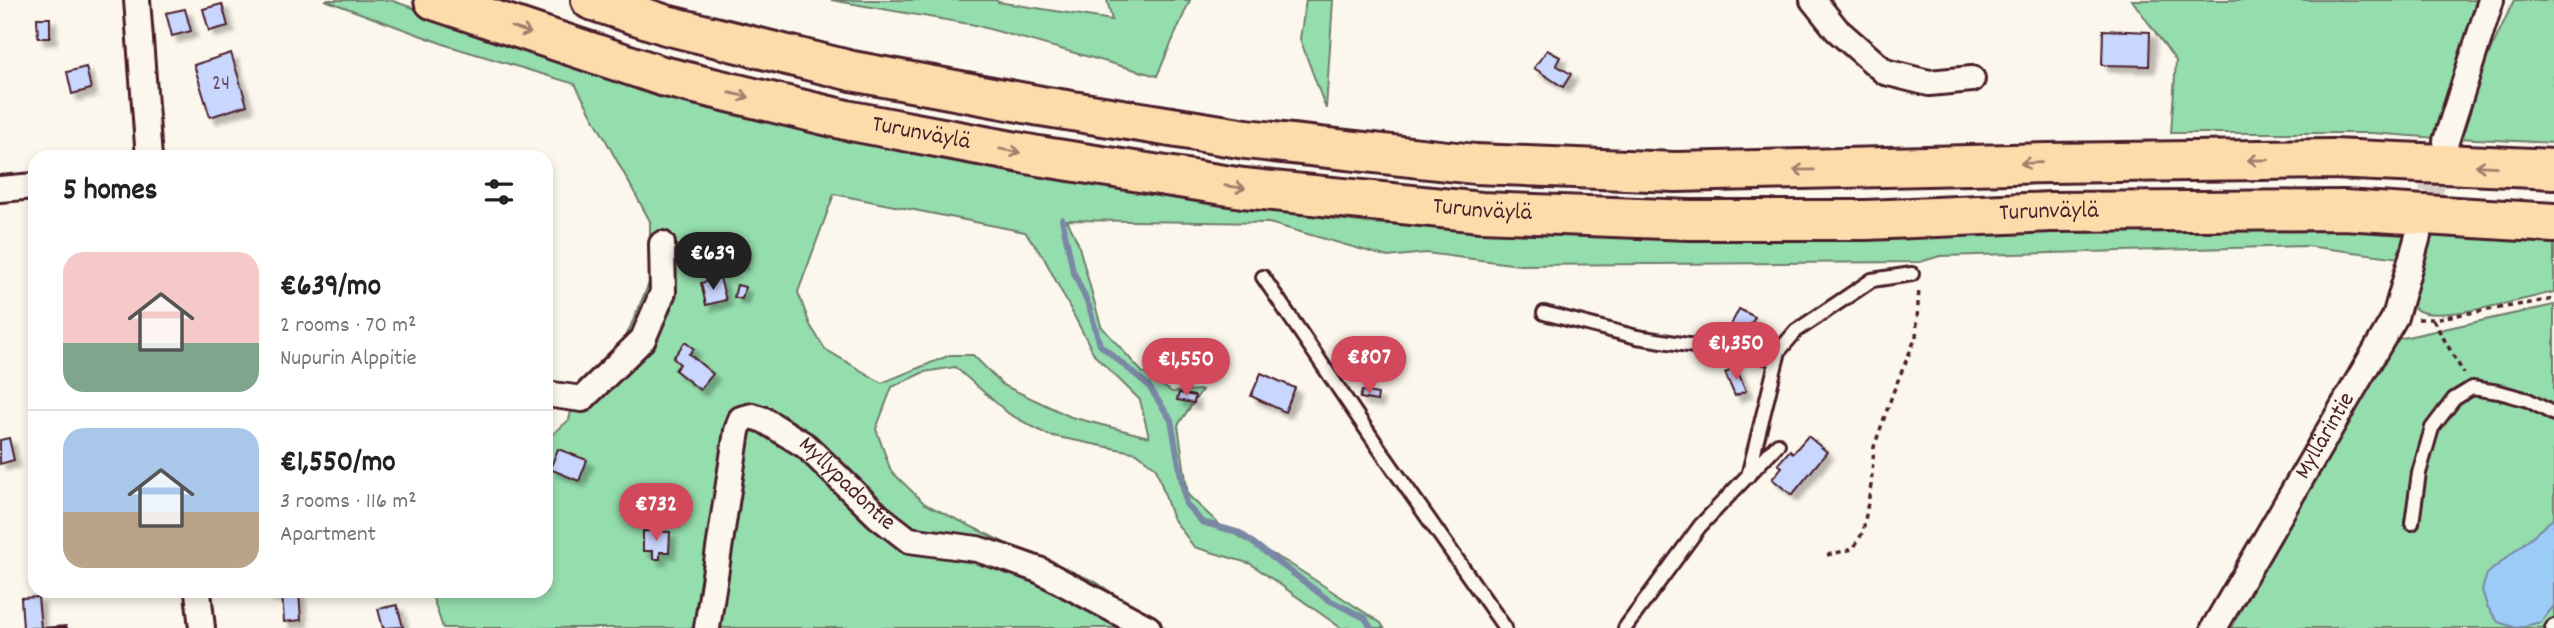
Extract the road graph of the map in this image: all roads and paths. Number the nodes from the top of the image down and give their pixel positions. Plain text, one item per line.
1 (136, 0) edge
2 (434, 0) edge
3 (591, 0) edge
4 (1812, 0) edge
5 (2491, 0) edge
6 (1972, 79) dead end
7 (2446, 141) tunnel mouth
8 (148, 150) edge
9 (2554, 169) edge
10 (28, 187) edge
11 (0, 189) edge
12 (2554, 223) edge
13 (2418, 236) tunnel mouth
14 (662, 244) dead end
15 (1912, 274) joint
16 (1264, 277) dead end
17 (2554, 299) edge
18 (1544, 313) dead end
19 (2395, 317) junction
20 (2433, 320) junction
21 (1777, 359) junction
22 (2472, 388) junction
23 (553, 395) edge
24 (2554, 414) edge
25 (1778, 444) dead end
26 (1748, 476) junction
27 (2412, 523) dead end
28 (1827, 555) dead end
29 (199, 598) edge
30 (202, 628) edge
31 (707, 628) edge
32 (1148, 628) edge
33 (1505, 628) edge
34 (1625, 628) edge
35 (2214, 628) edge

1 - 8 street
2 -> 12 highway, Turunväylä
9 -> 3 highway, Turunväylä
4 - 6 street
5 - 7 street
10 - 11 street
13 - 19 street, Myllärintie
14 - 23 street
15 - 21 lane
15 - 28 path
16 - 33 lane
17 - 20 path
18 - 21 lane
19 - 20 path
19 - 35 street, Myllärintie
20 - 22 path
21 - 26 lane
22 - 24 lane
22 - 27 lane
25 - 26 lane
26 - 34 lane
29 - 30 street
31 - 32 street, Myllypadontie

